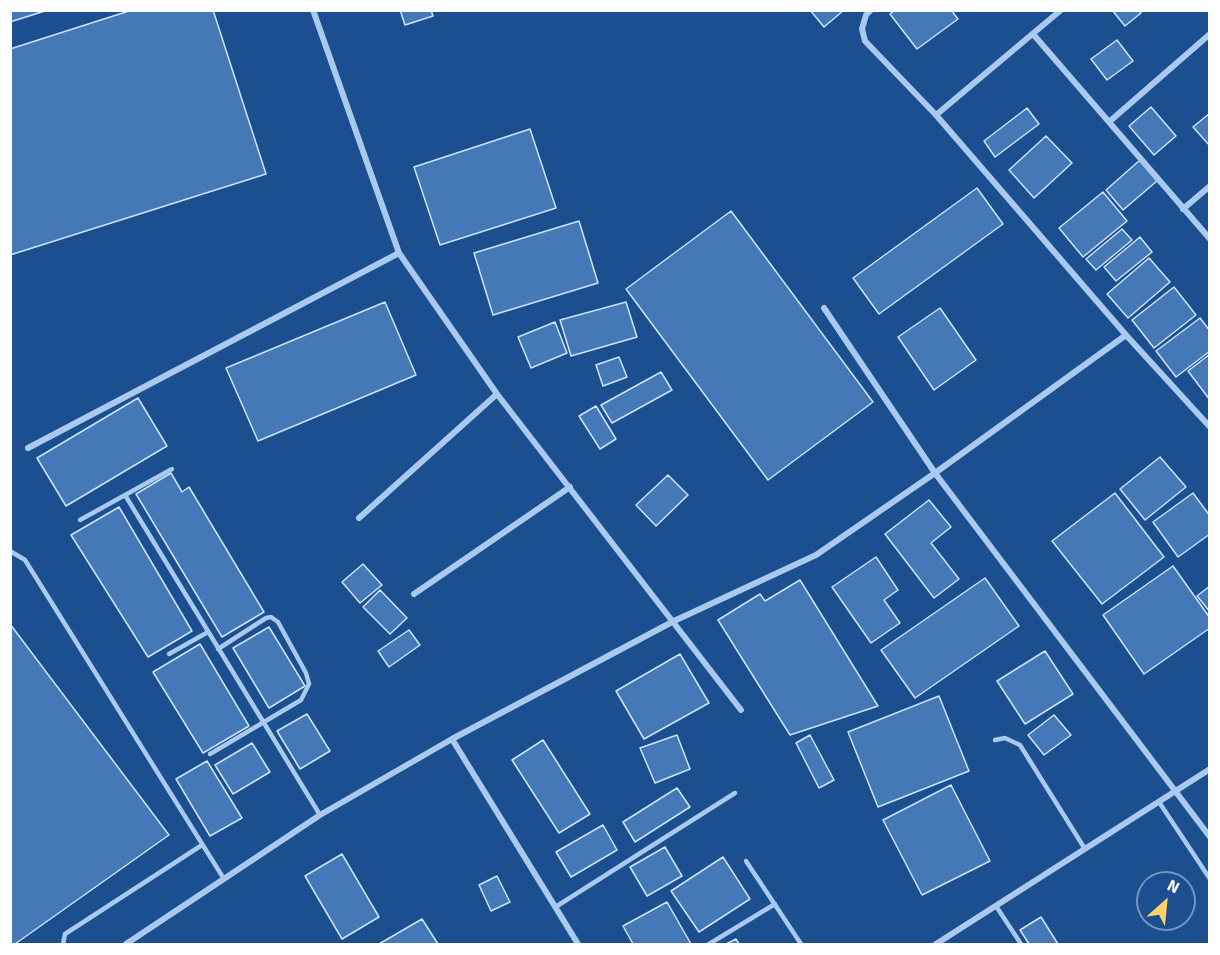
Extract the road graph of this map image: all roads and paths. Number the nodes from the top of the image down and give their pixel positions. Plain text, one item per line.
1 (313, 10) edge
2 (871, 10) edge
3 (1061, 10) edge
4 (1033, 34) junction
5 (1209, 34) edge
6 (936, 115) junction
7 (1109, 122) junction
8 (1209, 186) edge
9 (1184, 209) junction
10 (1209, 239) edge
11 (399, 253) junction
12 (824, 308) dead end
13 (1126, 335) junction
14 (497, 394) junction
15 (1209, 427) edge
16 (28, 448) dead end
17 (172, 469) dead end
18 (935, 473) junction
19 (570, 487) junction
20 (125, 495) junction
21 (359, 518) dead end
22 (80, 520) dead end
23 (10, 551) edge
24 (414, 594) dead end
25 (674, 621) junction
26 (208, 632) junction
27 (218, 649) junction
28 (170, 654) dead end
29 (741, 711) dead end
30 (264, 723) junction
31 (452, 739) junction
32 (995, 740) dead end
33 (210, 754) dead end
34 (1209, 769) edge
35 (1175, 791) junction
36 (735, 793) dead end
37 (1159, 802) junction
38 (320, 815) junction
39 (1209, 837) edge
40 (202, 845) junction
41 (1085, 849) junction
42 (746, 861) dead end
43 (224, 879) junction
44 (1209, 879) edge
45 (775, 904) junction
46 (557, 906) junction
47 (996, 906) junction
48 (63, 945) edge
49 (126, 945) edge
50 (578, 945) edge
51 (709, 945) edge
52 (801, 945) edge
53 (936, 945) edge
54 (1020, 945) edge

1 - 11 street
2 - 6 street
3 - 4 street
4 - 6 street
4 - 7 street
5 - 7 street
6 - 13 street
7 - 9 street
8 - 9 street
9 - 10 street
11 - 14 street
11 - 16 street
12 - 18 street
13 - 15 street
13 - 18 street
14 - 19 street
14 - 21 street
17 - 20 lane
18 - 25 street
18 - 35 street
19 - 24 street
19 - 25 street
20 - 22 lane
20 - 26 lane
23 - 40 lane
25 - 29 street
25 - 31 street
26 - 27 lane
26 - 28 lane
27 - 30 lane
27 - 30 lane
30 - 33 lane
30 - 38 lane
31 - 38 street
31 - 46 street
32 - 41 lane
34 - 35 street
35 - 37 street
35 - 39 street
36 - 46 lane
37 - 41 street
37 - 44 lane
38 - 43 street
40 - 43 lane
40 - 48 lane
41 - 47 street
42 - 45 lane
43 - 49 street
45 - 51 lane
45 - 52 lane
46 - 50 street
47 - 53 street
47 - 54 lane

